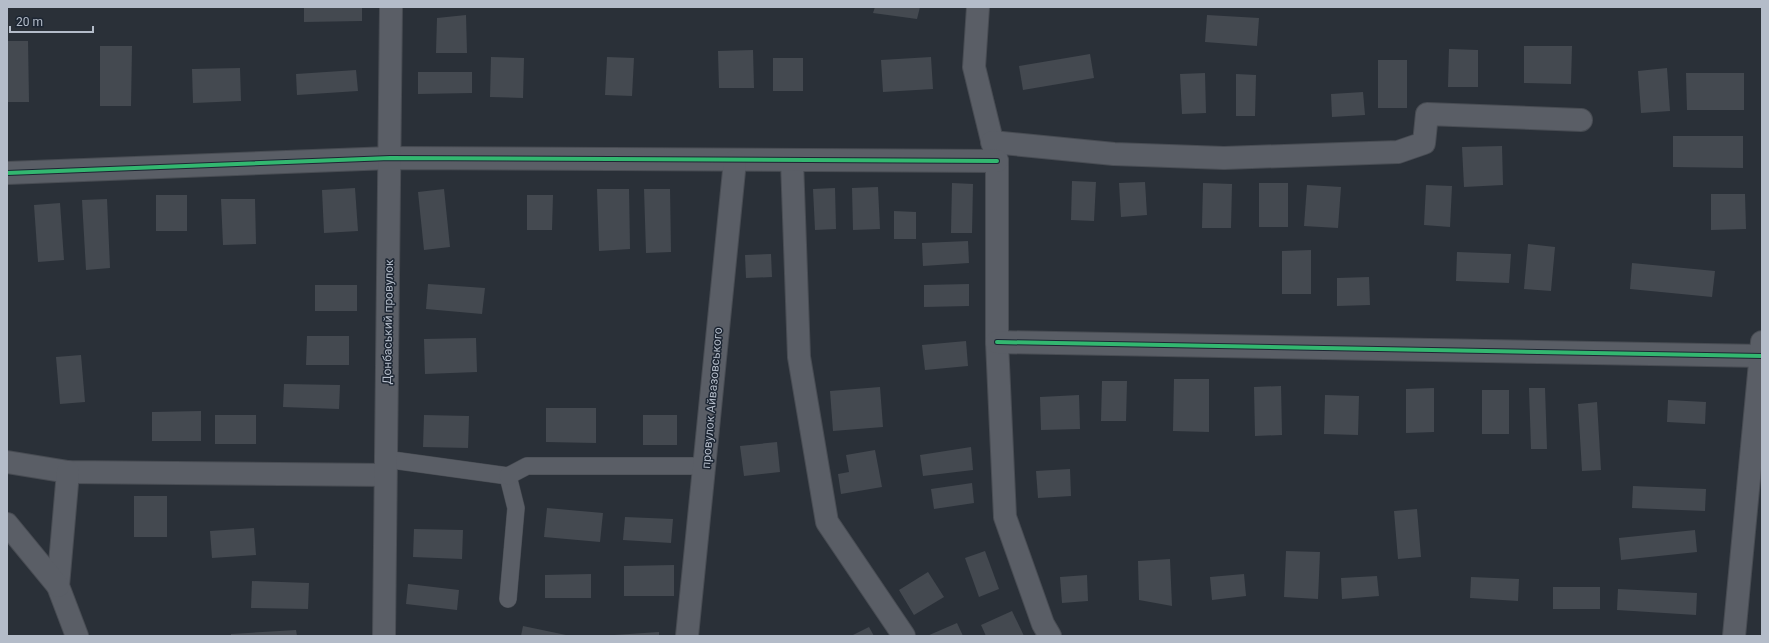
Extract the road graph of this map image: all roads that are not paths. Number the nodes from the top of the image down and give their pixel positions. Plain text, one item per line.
1 (391, 7) edge
2 (978, 7) edge
3 (1582, 120) dead end
4 (995, 152) junction
5 (390, 158) junction
6 (736, 161) junction
7 (792, 161) junction
8 (7, 173) edge
9 (997, 342) junction
10 (1762, 351) edge
11 (7, 462) edge
12 (705, 466) junction
13 (385, 467) junction
14 (68, 472) junction
15 (508, 476) junction
16 (7, 524) edge
17 (58, 586) junction
18 (508, 600) dead end
19 (77, 636) edge
20 (384, 636) edge
21 (687, 636) edge
22 (904, 636) edge
23 (1050, 636) edge
24 (1734, 636) edge

1 - 5 street, Донбаський провулок
2 - 4 street
3 - 4 street
4 - 7 street
4 - 9 street
5 - 6 street
5 - 8 street
5 - 13 street, Донбаський провулок
6 - 7 street
6 - 12 street, провулок Айвазовського
7 - 22 street
9 - 10 street
9 - 23 street
10 - 24 street
11 - 14 street
12 - 15 lane
12 - 21 street, провулок Айвазовського
13 - 14 street
13 - 15 lane
13 - 20 street, Донбаський провулок
14 - 17 street
15 - 18 lane
16 - 17 street
17 - 19 street

